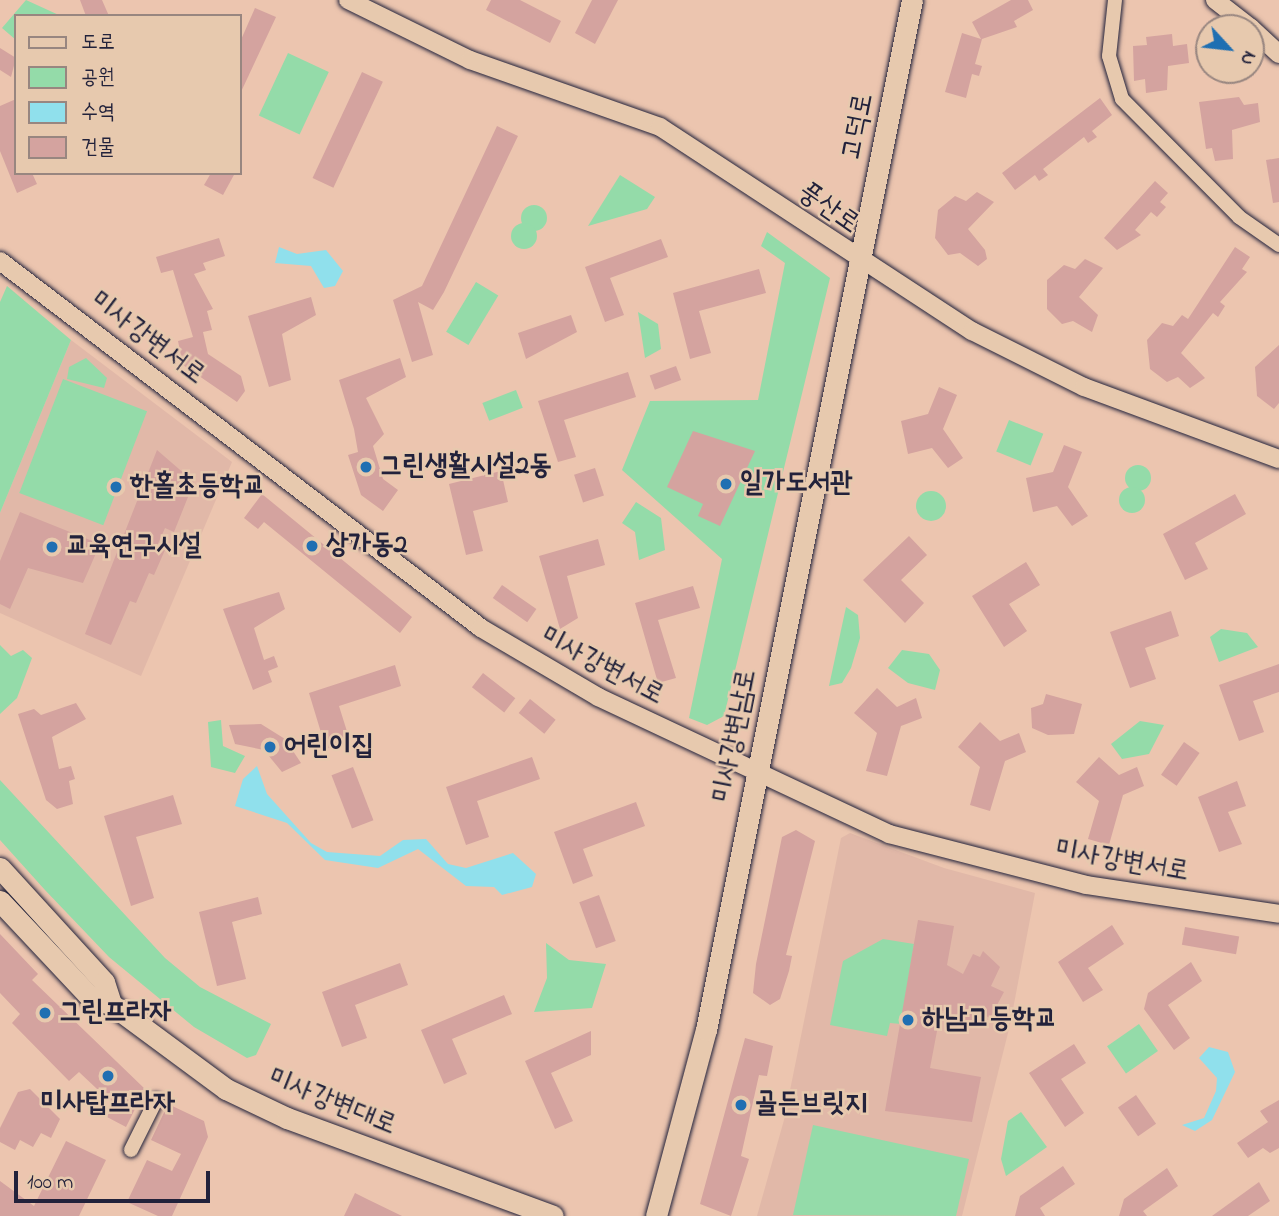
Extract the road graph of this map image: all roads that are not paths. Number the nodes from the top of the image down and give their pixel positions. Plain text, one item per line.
1 (348, 0) edge
2 (912, 0) edge
3 (1115, 0) edge
4 (1215, 0) edge
5 (1233, 14) edge
6 (1265, 41) edge
7 (1279, 54) edge
8 (1279, 245) edge
9 (0, 261) edge
10 (861, 264) junction
11 (1279, 458) edge
12 (757, 774) junction
13 (0, 869) edge
14 (0, 901) edge
15 (1279, 914) edge
16 (111, 1004) junction
17 (156, 1100) dead end
18 (131, 1150) dead end
19 (553, 1216) edge
20 (656, 1216) edge

1 - 10 street, 풍산로
2 - 10 main road, 고덕로
3 - 8 street
4 - 5 street
6 - 7 street
9 - 12 street, 미사강변서로
10 - 11 street, 풍산로
10 - 12 main road, 미사강변남로
12 - 15 street, 미사강변서로
12 - 20 main road, 미사강변남로
13 - 16 main road, 미사강변대로
14 - 16 main road, 미사강변대로
16 - 19 main road, 미사강변대로
17 - 18 street

